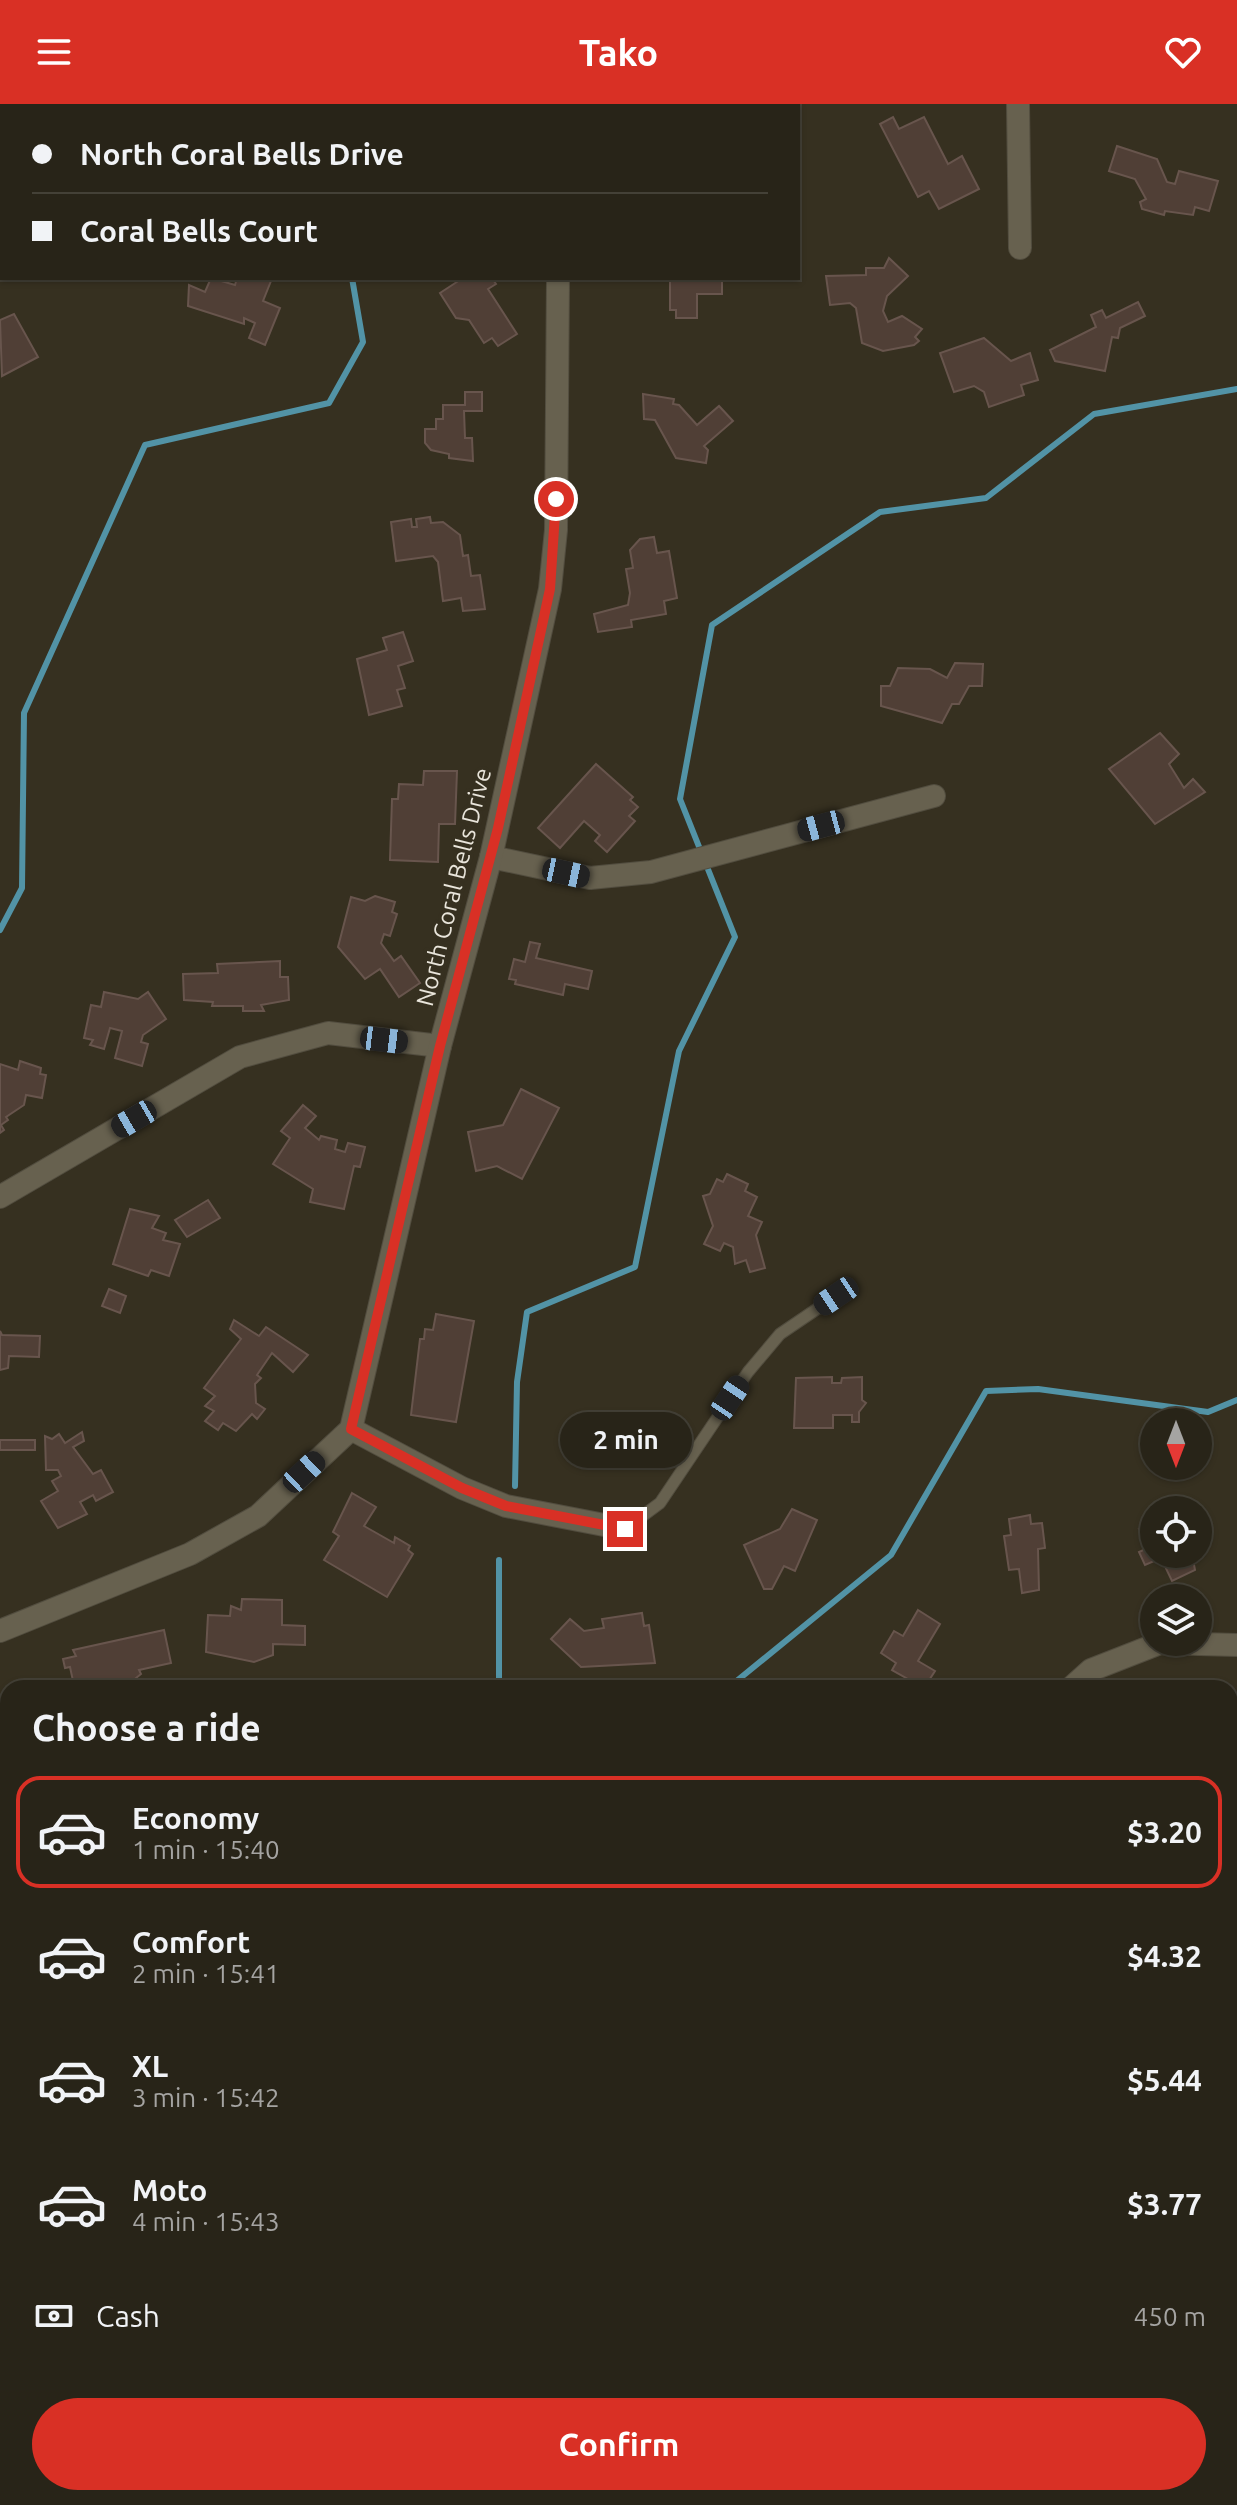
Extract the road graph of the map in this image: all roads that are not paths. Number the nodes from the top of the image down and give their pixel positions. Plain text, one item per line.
1 (1018, 104) edge
2 (1020, 248) dead end
3 (558, 280) edge
4 (934, 796) dead end
5 (491, 857) junction
6 (440, 1046) junction
7 (0, 1197) edge
8 (836, 1296) dead end
9 (351, 1429) junction
10 (625, 1529) joint
11 (0, 1631) edge
12 (1237, 1645) edge
13 (1080, 1680) edge

1 - 2 street
3 - 5 street, North Coral Bells Drive
4 - 5 street
5 - 6 street, North Coral Bells Drive
6 - 7 street
6 - 9 street, North Coral Bells Drive
8 - 10 lane
9 - 10 street
9 - 11 street
12 - 13 street

